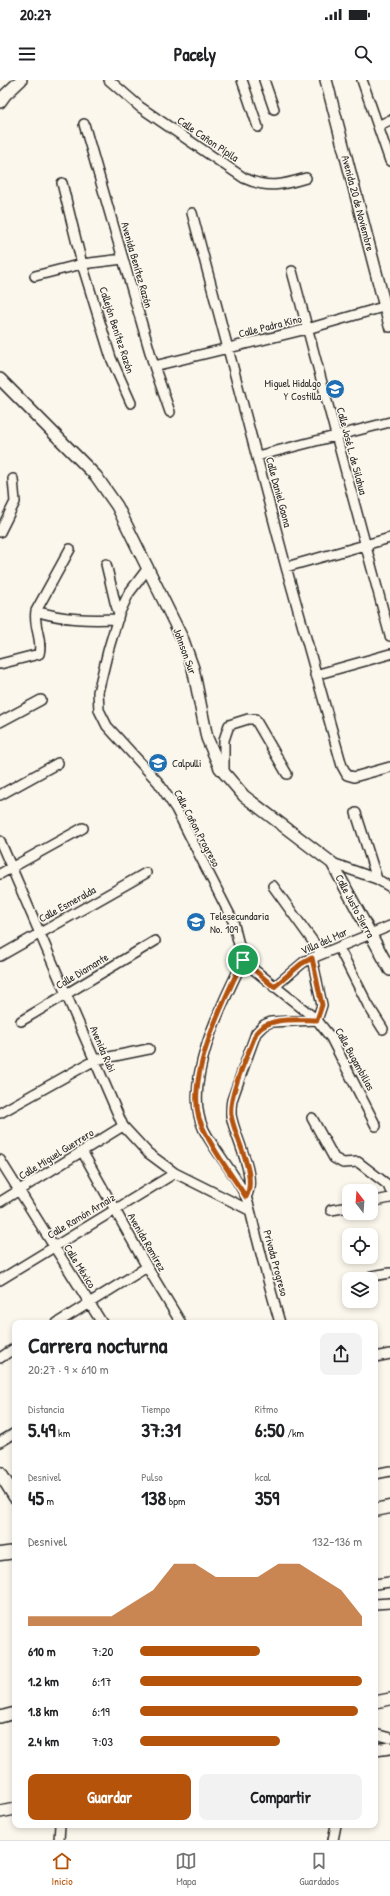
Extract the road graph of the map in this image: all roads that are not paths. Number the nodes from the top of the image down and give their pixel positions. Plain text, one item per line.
1 (21, 80) edge
2 (108, 80) edge
3 (242, 80) edge
4 (264, 80) edge
5 (326, 80) edge
6 (362, 80) edge
7 (0, 102) edge
8 (274, 109) dead end
9 (390, 120) edge
10 (84, 124) dead end
11 (378, 126) junction
12 (258, 127) dead end
13 (390, 161) edge
14 (306, 178) dead end
15 (62, 183) dead end
16 (192, 213) dead end
17 (123, 259) junction
18 (82, 264) junction
19 (292, 271) dead end
20 (35, 276) dead end
21 (388, 305) edge
22 (390, 326) edge
23 (307, 328) junction
24 (229, 349) junction
25 (154, 366) junction
26 (0, 379) edge
27 (131, 403) dead end
28 (170, 412) dead end
29 (390, 422) edge
30 (336, 436) junction
31 (257, 456) junction
32 (13, 479) dead end
33 (0, 531) edge
34 (390, 538) edge
35 (364, 545) junction
36 (70, 549) dead end
37 (106, 564) dead end
38 (286, 567) junction
39 (148, 568) junction
40 (36, 611) junction
41 (118, 617) junction
42 (390, 636) edge
43 (390, 654) edge
44 (0, 664) edge
45 (315, 675) junction
46 (41, 700) dead end
47 (0, 722) edge
48 (58, 763) dead end
49 (390, 767) edge
50 (224, 774) junction
51 (287, 774) dead end
52 (0, 795) edge
53 (356, 813) dead end
54 (83, 828) dead end
55 (0, 841) edge
56 (332, 863) junction
57 (11, 868) junction
58 (146, 873) dead end
59 (0, 874) edge
60 (377, 879) junction
61 (273, 886) dead end
62 (390, 887) edge
63 (390, 926) edge
64 (40, 932) junction
65 (370, 933) junction
66 (155, 941) dead end
67 (339, 948) junction
68 (322, 954) junction
69 (0, 956) edge
70 (312, 958) junction
71 (243, 960) junction
72 (390, 970) edge
73 (274, 987) junction
74 (67, 994) junction
75 (317, 1020) junction
76 (21, 1021) dead end
77 (383, 1029) dead end
78 (149, 1049) dead end
79 (95, 1060) junction
80 (0, 1113) edge
81 (312, 1118) dead end
82 (124, 1126) junction
83 (376, 1126) dead end
84 (82, 1151) junction
85 (0, 1160) edge
86 (174, 1173) junction
87 (390, 1190) edge
88 (18, 1191) junction
89 (246, 1197) junction
90 (390, 1198) edge
91 (378, 1201) edge
92 (0, 1202) edge
93 (342, 1208) edge
94 (114, 1210) junction
95 (250, 1210) junction
96 (331, 1210) dead end
97 (54, 1246) junction
98 (147, 1267) junction
99 (390, 1273) edge
100 (378, 1275) edge
101 (0, 1280) edge
102 (89, 1303) junction
103 (62, 1320) edge
104 (100, 1320) edge
105 (179, 1320) edge
106 (279, 1320) edge
107 (12, 1350) edge
108 (390, 1354) edge
109 (378, 1356) edge
110 (0, 1358) edge
111 (12, 1435) edge
112 (0, 1442) edge
113 (390, 1471) edge
114 (0, 1473) edge
115 (378, 1473) edge
116 (12, 1492) edge
117 (390, 1507) edge
118 (378, 1509) edge
119 (12, 1552) edge
120 (0, 1554) edge
121 (390, 1582) edge
122 (378, 1585) edge
123 (378, 1604) edge
124 (390, 1604) edge
125 (390, 1699) edge
126 (378, 1701) edge
127 (12, 1714) edge
128 (0, 1717) edge
129 (378, 1735) edge
130 (390, 1738) edge
131 (390, 1748) edge
132 (378, 1750) edge
133 (12, 1810) edge
134 (0, 1812) edge
135 (60, 1828) edge
136 (335, 1828) edge
137 (59, 1840) edge
138 (333, 1840) edge

1 - 7 street
2 - 14 street, Calle Cañon Pípila
3 - 12 street
4 - 8 street
5 - 21 street, Avenida 20 de Noviembre
6 - 11 street
9 - 11 street
10 - 17 street, Avenida Benítez Razón
11 - 13 street
15 - 18 street, Callejón Benítez Razón
16 - 24 street, Calle Daniel Gaona
17 - 18 street
17 - 25 street, Avenida Benítez Razón
18 - 20 street
18 - 27 street, Callejón Benítez Razón
19 - 23 street, Calle José L. de Silahua
21 - 22 street, Avenida 20 de Noviembre
21 - 23 street, Calle Padra Kino
23 - 24 street, Calle Padra Kino
23 - 30 street, Calle José L. de Silahua
24 - 25 street, Calle Padra Kino
24 - 31 street, Calle Daniel Gaona
25 - 28 street, Avenida Benítez Razón
26 - 39 street, Johnson Sur
29 - 30 street
30 - 31 street
30 - 35 street, Calle José L. de Silahua
31 - 38 street, Calle Daniel Gaona
32 - 33 street
34 - 35 street
35 - 38 street
35 - 42 street, Calle José L. de Silahua
36 - 40 street
37 - 41 street
38 - 45 street, Calle Daniel Gaona
39 - 41 street, Calle Cañon Progreso
39 - 50 street, Johnson Sur
40 - 41 street
40 - 44 street
41 - 71 street, Calle Cañon Progreso
43 - 45 street
45 - 49 street, Calle Daniel Gaona
46 - 47 street
48 - 52 street
50 - 51 street
50 - 56 street, Johnson Sur
53 - 60 street
54 - 57 street
55 - 57 street, Avenida Rubi
56 - 60 street, Johnson Sur
56 - 65 street, Calle Justo Sierra
57 - 59 street
57 - 64 street, Avenida Rubi
58 - 64 street, Calle Esmeralda
60 - 62 street, Johnson Sur
61 - 68 street
63 - 65 street, Villa del Mar
64 - 69 street, Calle Esmeralda
64 - 74 street, Avenida Rubi
65 - 67 street, Villa del Mar
65 - 72 street, Calle Justo Sierra
66 - 74 street, Calle Diamante
67 - 68 street, Villa del Mar
67 - 77 street
68 - 70 street, Villa del Mar
70 - 73 street, Villa del Mar
70 - 75 street
71 - 73 street, Calle Bugambilias
71 - 89 street
73 - 75 street, Calle Bugambilias
74 - 76 street, Calle Diamante
74 - 79 street, Avenida Rubi
75 - 83 street, Calle Bugambilias
75 - 89 street
78 - 79 street
79 - 80 street
79 - 82 street, Avenida Rubi
81 - 87 street
82 - 84 street, Calle Miguel Guerrero
82 - 86 street, Avenida Rubi
84 - 88 street, Calle Miguel Guerrero
84 - 94 street, Avenida Ramírez
85 - 88 street, Calle México
86 - 94 street, Calle Ramón Arnaiz
86 - 95 street, Avenida Rubi
88 - 92 street, Calle Miguel Guerrero
88 - 97 street, Calle México
89 - 95 street, Privada Progreso
90 - 91 street
93 - 96 street
94 - 97 street, Calle Ramón Arnaiz
94 - 98 street, Avenida Ramírez
95 - 106 street, Privada Progreso
97 - 101 street, Calle Ramón Arnaiz
97 - 102 street, Calle México
98 - 102 street
98 - 105 street, Avenida Ramírez
99 - 100 street
102 - 103 street
102 - 104 street, Calle México
107 - 110 street
108 - 109 street
111 - 112 street
113 - 115 street
114 - 116 main road
117 - 118 main road
119 - 120 main road
121 - 122 street
123 - 124 street
125 - 126 street
127 - 128 street
129 - 130 street
131 - 132 street
133 - 134 street
135 - 137 street
136 - 138 street

